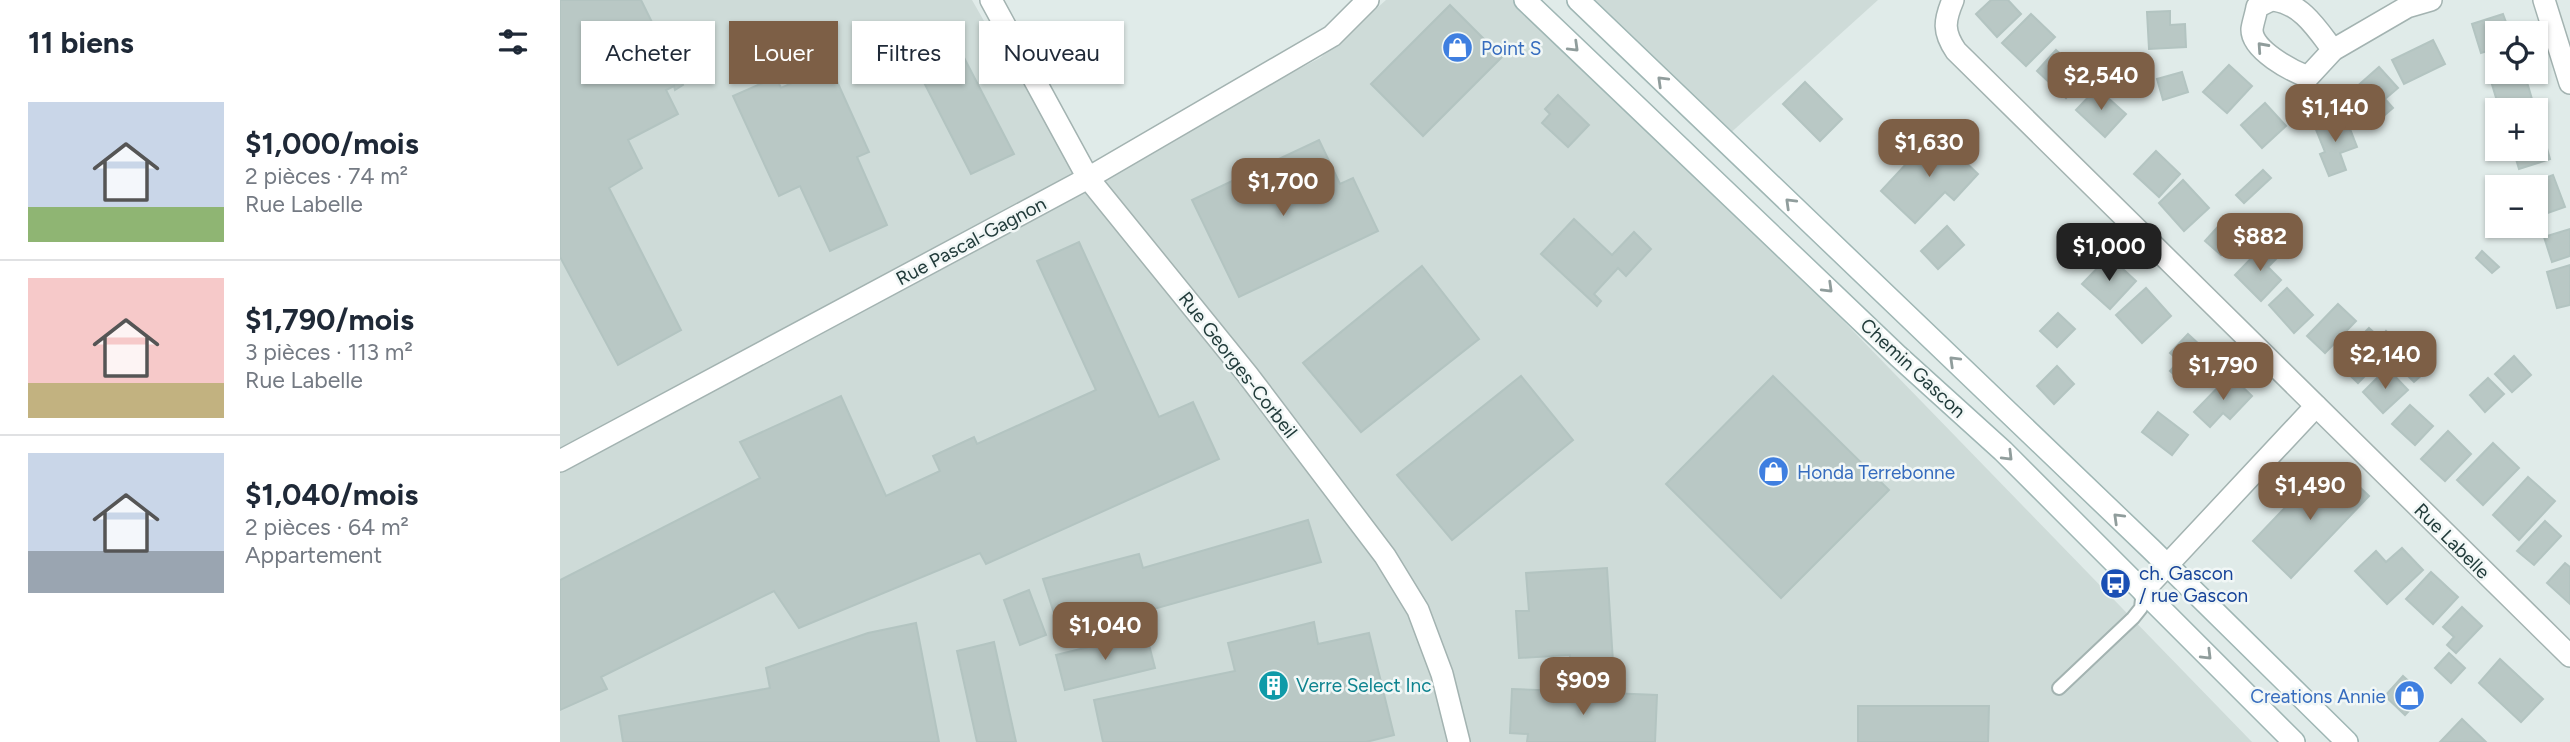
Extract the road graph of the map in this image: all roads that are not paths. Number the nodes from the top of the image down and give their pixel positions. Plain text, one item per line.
1 (991, 0) edge
2 (1368, 0) edge
3 (1525, 0) edge
4 (1578, 0) edge
5 (1953, 0) edge
6 (2272, 0) edge
7 (2431, 0) edge
8 (2544, 0) edge
9 (2333, 50) junction
10 (2570, 83) edge
11 (1088, 178) junction
12 (2316, 406) junction
13 (560, 461) edge
14 (2167, 566) junction
15 (2143, 592) junction
16 (2570, 656) edge
17 (2059, 688) dead end
18 (1460, 742) edge
19 (2294, 742) edge
20 (2347, 742) edge

1 - 11 street, Rue Georges-Corbeil
2 - 11 street, Rue Pascal-Gagnon
3 -> 15 street, Chemin Gascon
14 -> 4 street, Chemin Gascon
5 - 12 street, Rue Labelle
6 - 9 street
9 -> 6 street
7 - 9 street
8 - 10 street
11 - 13 street, Rue Pascal-Gagnon
11 - 18 street, Rue Georges-Corbeil
12 - 14 street
12 - 16 street, Rue Labelle
14 - 15 street
14 - 20 street, Chemin Gascon
15 - 17 lane
15 -> 19 street, Chemin Gascon

